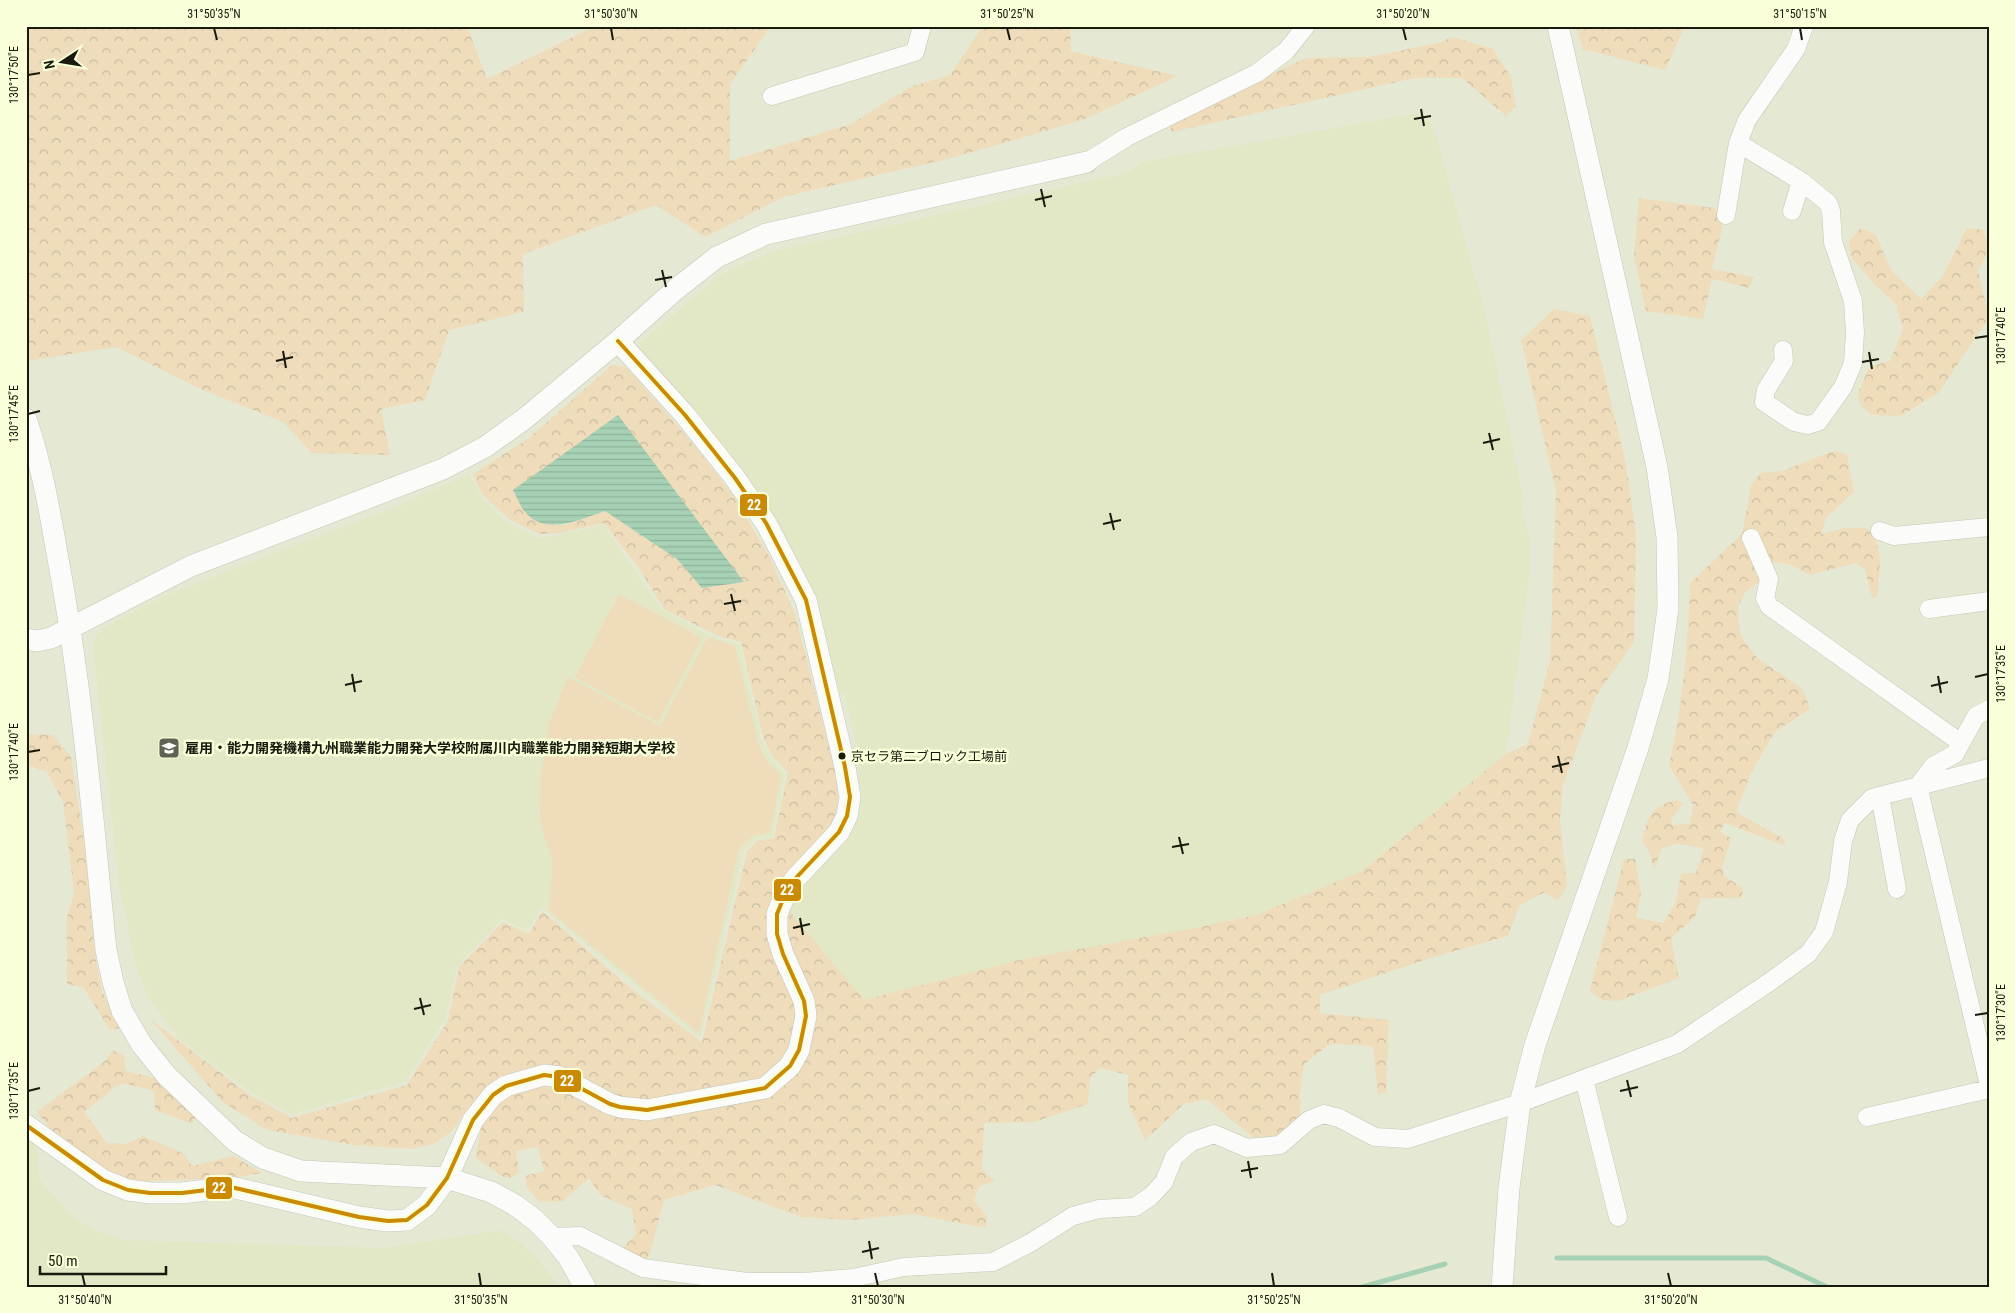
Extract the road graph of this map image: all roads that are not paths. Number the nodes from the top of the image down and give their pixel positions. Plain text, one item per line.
1 (922, 26) edge
2 (1306, 26) edge
3 (1558, 26) edge
4 (1804, 26) edge
5 (772, 96) dead end
6 (1738, 143) junction
7 (1087, 162) joint
8 (1800, 181) junction
9 (1792, 211) dead end
10 (1726, 215) dead end
11 (618, 341) junction
12 (1783, 350) dead end
13 (26, 419) edge
14 (1989, 527) edge
15 (1880, 531) dead end
16 (1751, 538) dead end
17 (1989, 601) edge
18 (1929, 610) dead end
19 (71, 629) junction
20 (26, 638) edge
21 (1989, 709) edge
22 (1961, 743) junction
23 (1989, 768) edge
24 (1918, 786) junction
25 (1880, 796) junction
26 (1897, 889) dead end
27 (1584, 1079) junction
28 (1989, 1085) edge
29 (1989, 1089) edge
30 (1520, 1103) junction
31 (1867, 1117) dead end
32 (26, 1125) edge
33 (447, 1178) junction
34 (1618, 1217) dead end
35 (552, 1237) junction
36 (584, 1287) edge
37 (1502, 1287) edge

1 - 5 street
2 - 7 street
3 - 30 street
4 - 6 street
6 - 8 street
6 - 10 street
7 - 11 street
8 - 9 street
8 - 12 street
11 - 19 street
11 - 33 street
13 - 19 street
14 - 15 street
16 - 22 street
17 - 18 street
19 - 20 street
19 - 33 street
21 - 22 street
22 - 24 street
23 - 24 street
24 - 25 street
24 - 28 street
25 - 26 street
25 - 27 street
27 - 30 street
27 - 34 street
29 - 31 street
30 - 35 street
30 - 37 street
32 - 33 street
33 - 35 street
35 - 36 street

